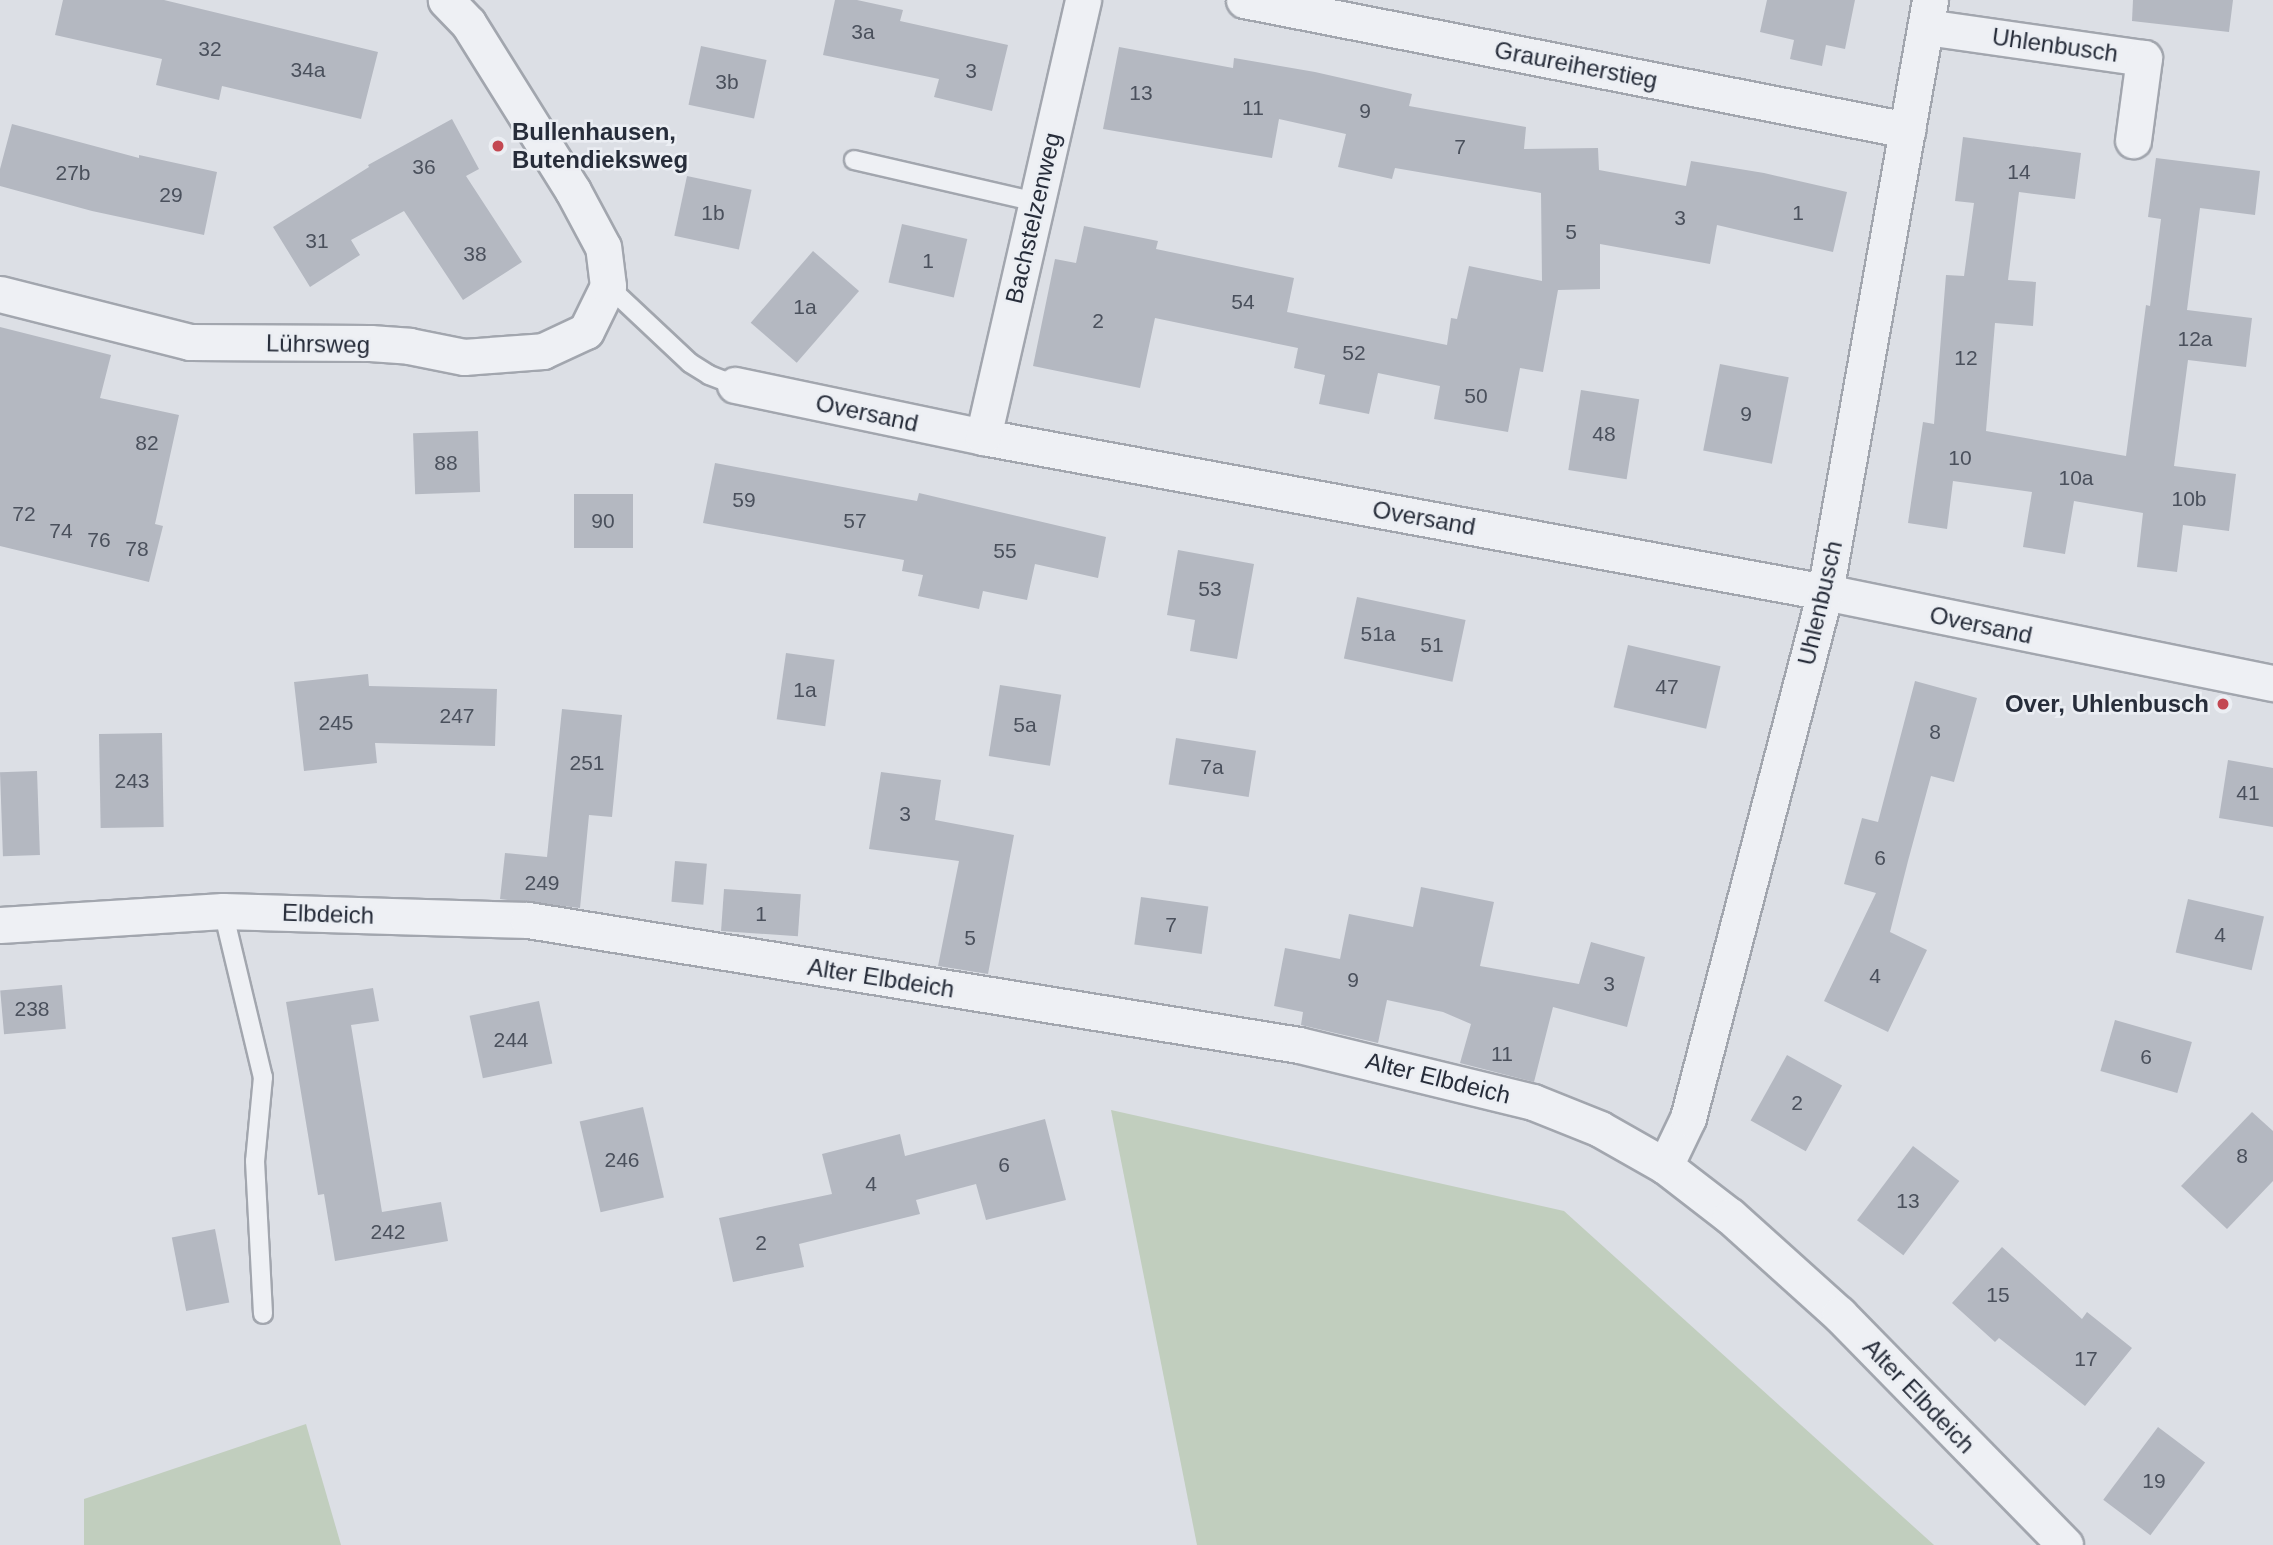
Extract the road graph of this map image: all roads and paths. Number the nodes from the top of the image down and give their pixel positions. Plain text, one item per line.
1 (446, 0) edge
2 (1083, 0) edge
3 (1244, 0) edge
4 (1928, 13) edge
5 (1908, 130) junction
6 (2133, 141) dead end
7 (854, 160) dead end
8 (1036, 202) junction
9 (608, 286) junction
10 (0, 294) edge
11 (736, 385) joint
12 (983, 437) junction
13 (1825, 592) junction
14 (2273, 683) edge
15 (223, 911) junction
16 (0, 925) edge
17 (654, 941) joint
18 (1665, 1166) junction
19 (263, 1314) dead end
20 (2065, 1545) edge

1 - 9 street
2 - 8 street, Bachstelzenweg
3 - 5 street, Graureiherstieg
4 - 5 street, Uhlenbusch
4 - 6 street, Uhlenbusch
5 - 13 street, Uhlenbusch
7 - 8 lane
8 - 12 street, Bachstelzenweg
9 - 10 street, Lührsweg
9 - 11 lane, Oversand
11 - 12 street, Oversand
12 - 13 street, Oversand
13 - 14 street, Oversand
13 - 18 street, Uhlenbusch
15 - 16 street, Elbdeich
15 - 17 street, Elbdeich
15 - 19 lane
17 - 18 street, Alter Elbdeich
18 - 20 street, Alter Elbdeich

